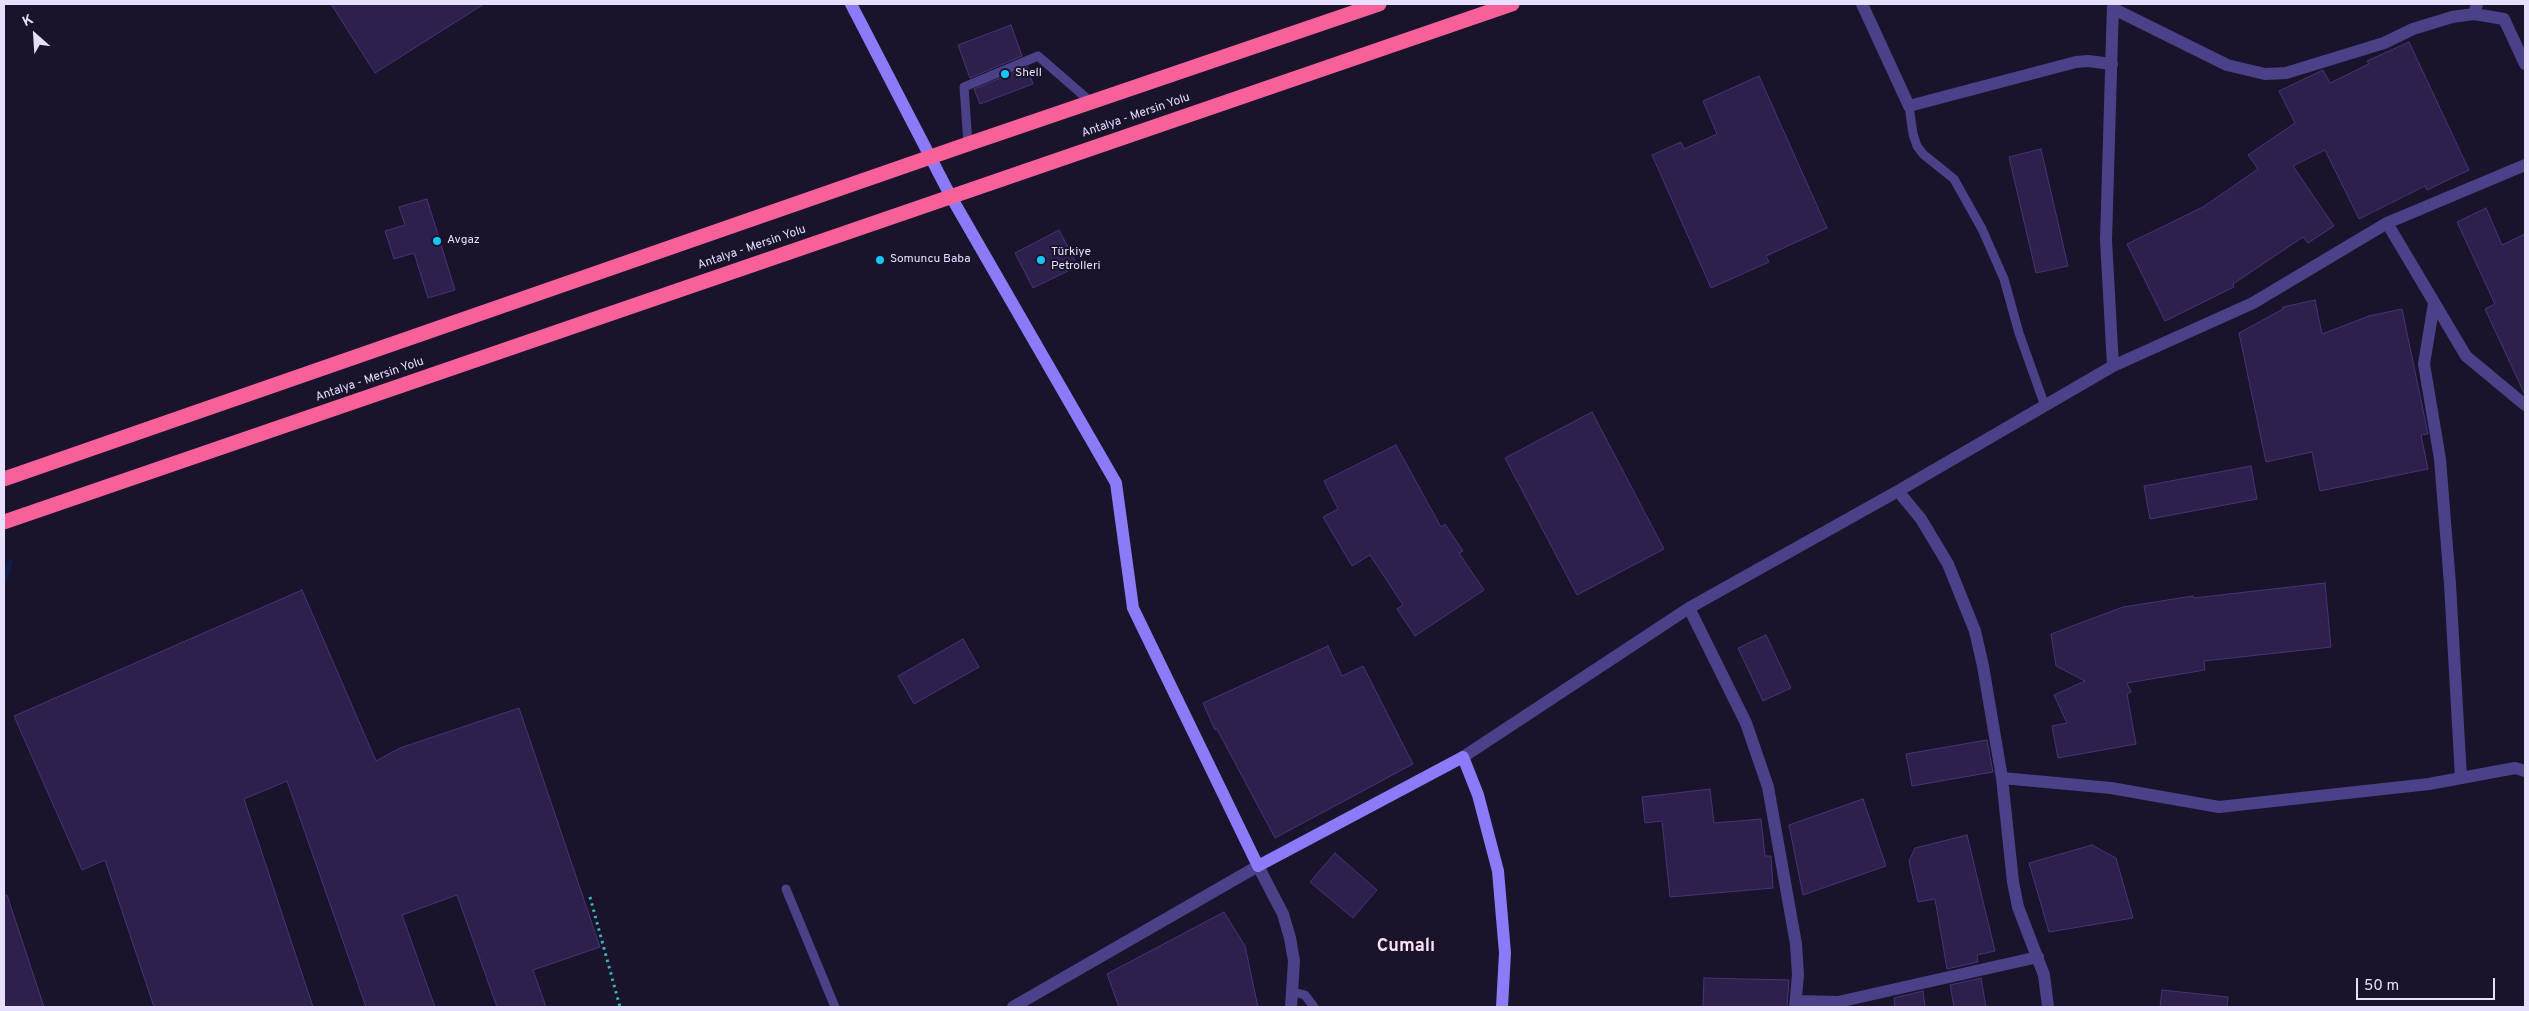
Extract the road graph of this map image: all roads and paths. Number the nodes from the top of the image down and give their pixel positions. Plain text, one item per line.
1 (851, 4) edge
2 (1379, 4) edge
3 (1512, 4) edge
4 (1862, 4) edge
5 (2114, 6) edge
6 (2476, 9) edge
7 (2112, 64) junction
8 (2525, 64) edge
9 (1091, 102) junction
10 (1909, 106) junction
11 (968, 144) junction
12 (931, 156) junction
13 (2525, 165) edge
14 (950, 195) junction
15 (2387, 223) junction
16 (2434, 303) junction
17 (2113, 366) junction
18 (2525, 405) edge
19 (2045, 406) junction
20 (4, 479) edge
21 (1898, 491) junction
22 (4, 522) edge
23 (1689, 608) junction
24 (1463, 757) junction
25 (2525, 771) edge
26 (2002, 778) junction
27 (2461, 778) junction
28 (1258, 866) junction
29 (786, 889) dead end
30 (590, 897) dead end
31 (2038, 957) junction
32 (1293, 992) junction
33 (1795, 1004) edge
34 (620, 1007) edge
35 (835, 1007) edge
36 (1013, 1007) edge
37 (1291, 1007) edge
38 (1314, 1007) edge
39 (1502, 1007) edge
40 (2048, 1007) edge

1 - 12 street
2 - 9 highway
3 - 14 highway, Antalya - Mersin Yolu
4 - 10 street
5 - 6 street
5 - 7 street
6 - 8 street
7 - 10 street
7 - 17 street
9 - 11 highway
9 - 11 lane
10 - 19 lane
11 - 12 highway
12 - 14 street
12 - 20 highway
13 - 15 street
14 - 22 highway, Antalya - Mersin Yolu
14 - 28 street
15 - 16 street
15 - 17 street
16 - 18 street
16 - 27 street
17 - 19 street
19 - 21 street
21 - 23 street
21 - 26 street
23 - 24 street
23 - 33 street
24 - 28 street
24 - 39 street
25 - 27 street
26 - 27 street
26 - 31 street
28 - 32 street
28 - 36 street
29 - 35 lane
30 - 34 path
31 - 33 street
31 - 40 street
32 - 37 street
32 - 38 lane

